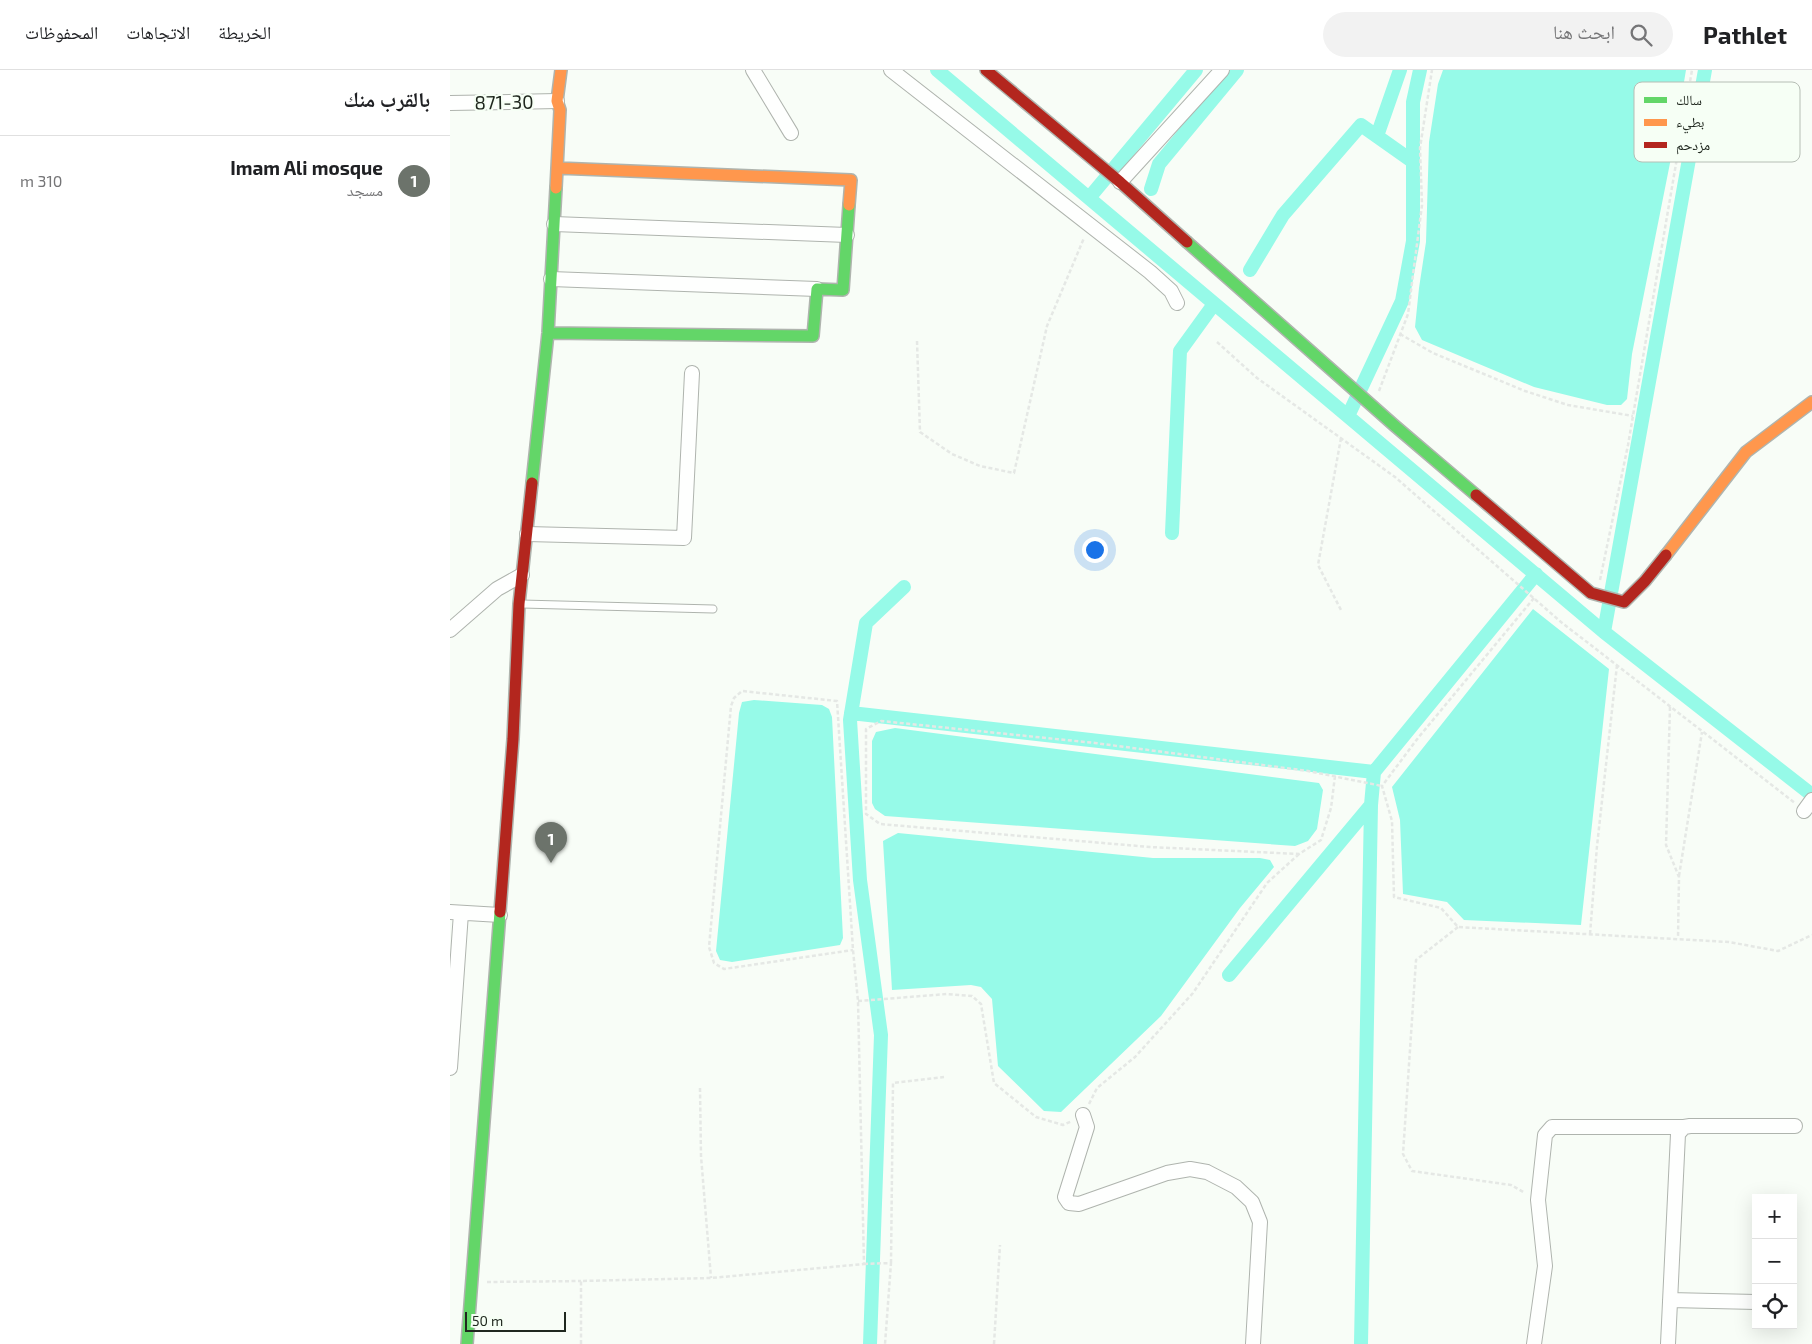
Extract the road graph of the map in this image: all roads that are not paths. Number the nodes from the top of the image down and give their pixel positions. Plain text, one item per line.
1 (561, 70) edge
2 (753, 70) edge
3 (891, 70) edge
4 (986, 70) edge
5 (1222, 70) edge
6 (557, 101) junction
7 (450, 103) edge
8 (792, 133) dead end
9 (557, 168) junction
10 (1120, 182) junction
11 (554, 224) junction
12 (847, 235) junction
13 (551, 279) junction
14 (817, 289) junction
15 (1177, 303) dead end
16 (548, 333) junction
17 (692, 373) dead end
18 (1812, 402) edge
19 (527, 534) junction
20 (522, 575) junction
21 (485, 598) junction
22 (519, 604) junction
23 (713, 609) dead end
24 (450, 622) edge
25 (450, 630) edge
26 (455, 913) edge
27 (500, 915) junction
28 (452, 1006) edge
29 (450, 1068) edge
30 (1083, 1115) road end
31 (1795, 1126) dead end
32 (1684, 1127) junction
33 (1670, 1300) junction
34 (1752, 1302) edge
35 (467, 1344) edge
36 (1253, 1344) edge
37 (1534, 1344) edge
38 (1668, 1344) edge

1 - 6 street
2 - 8 street
3 - 15 street
4 - 10 street
5 - 10 street
6 - 7 street, 871-30
6 - 9 street
9 - 11 street
9 - 12 street
10 - 18 street
11 - 12 street
11 - 13 street
12 - 14 street
13 - 14 street
13 - 16 street
14 - 16 street
16 - 19 street
17 - 19 street
19 - 20 street
20 - 21 street
20 - 22 street
21 - 24 street
21 - 25 street
22 - 23 lane
22 - 27 street
26 - 27 street
26 - 28 street
27 - 35 street
28 - 29 street
30 - 36 street
31 - 32 street
32 - 33 street
32 - 37 street
33 - 34 street
33 - 38 street

